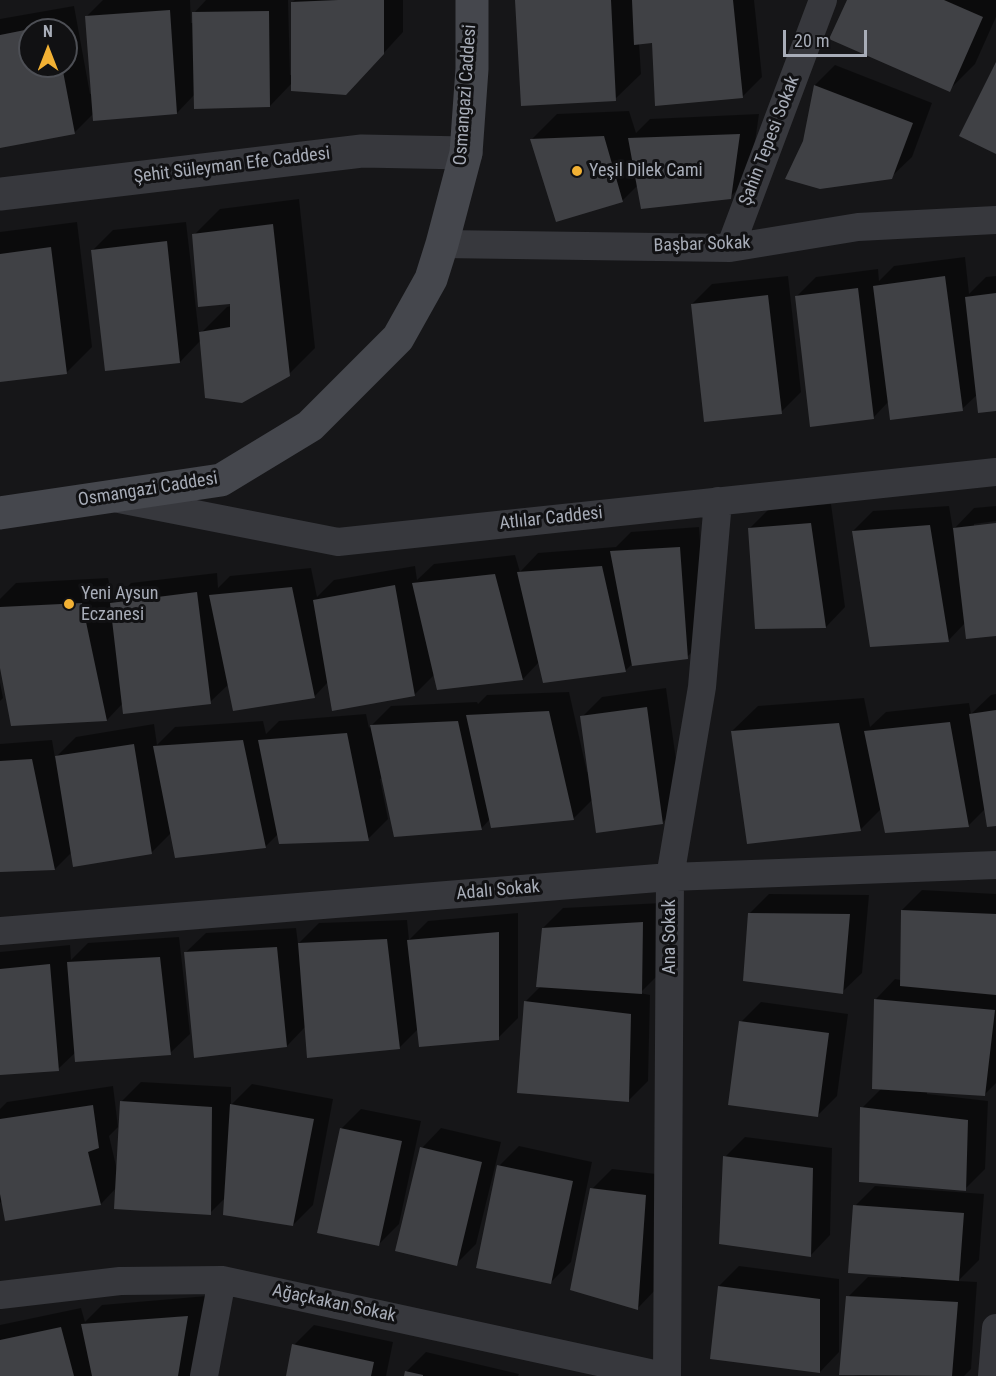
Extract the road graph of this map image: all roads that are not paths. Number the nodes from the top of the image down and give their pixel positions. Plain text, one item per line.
1 (472, 0) edge
2 (823, 0) edge
3 (466, 153) junction
4 (0, 194) edge
5 (996, 220) edge
6 (442, 244) junction
7 (730, 248) junction
8 (996, 472) edge
9 (108, 497) junction
10 (718, 501) junction
11 (0, 513) edge
12 (996, 865) edge
13 (670, 877) junction
14 (0, 931) edge
15 (222, 1280) junction
16 (0, 1295) edge
17 (204, 1376) edge
18 (665, 1376) edge

1 - 3 main road, Osmangazi Caddesi
2 - 7 street, Şahin Tepesi Sokak
3 - 4 street, Şehit Süleyman Efe Caddesi
3 - 6 main road, Osmangazi Caddesi
5 - 7 street, Başbar Sokak
6 - 7 street, Başbar Sokak
6 - 9 main road, Osmangazi Caddesi
8 - 10 street, Atlılar Caddesi
9 - 10 street, Atlılar Caddesi
9 - 11 main road, Osmangazi Caddesi
10 - 13 street, Ana Sokak
12 - 13 street, Adalı Sokak
13 - 14 street, Adalı Sokak
13 - 18 street, Ana Sokak
15 - 16 street, Ağaçkakan Sokak
15 - 17 street
15 - 18 street, Ağaçkakan Sokak

